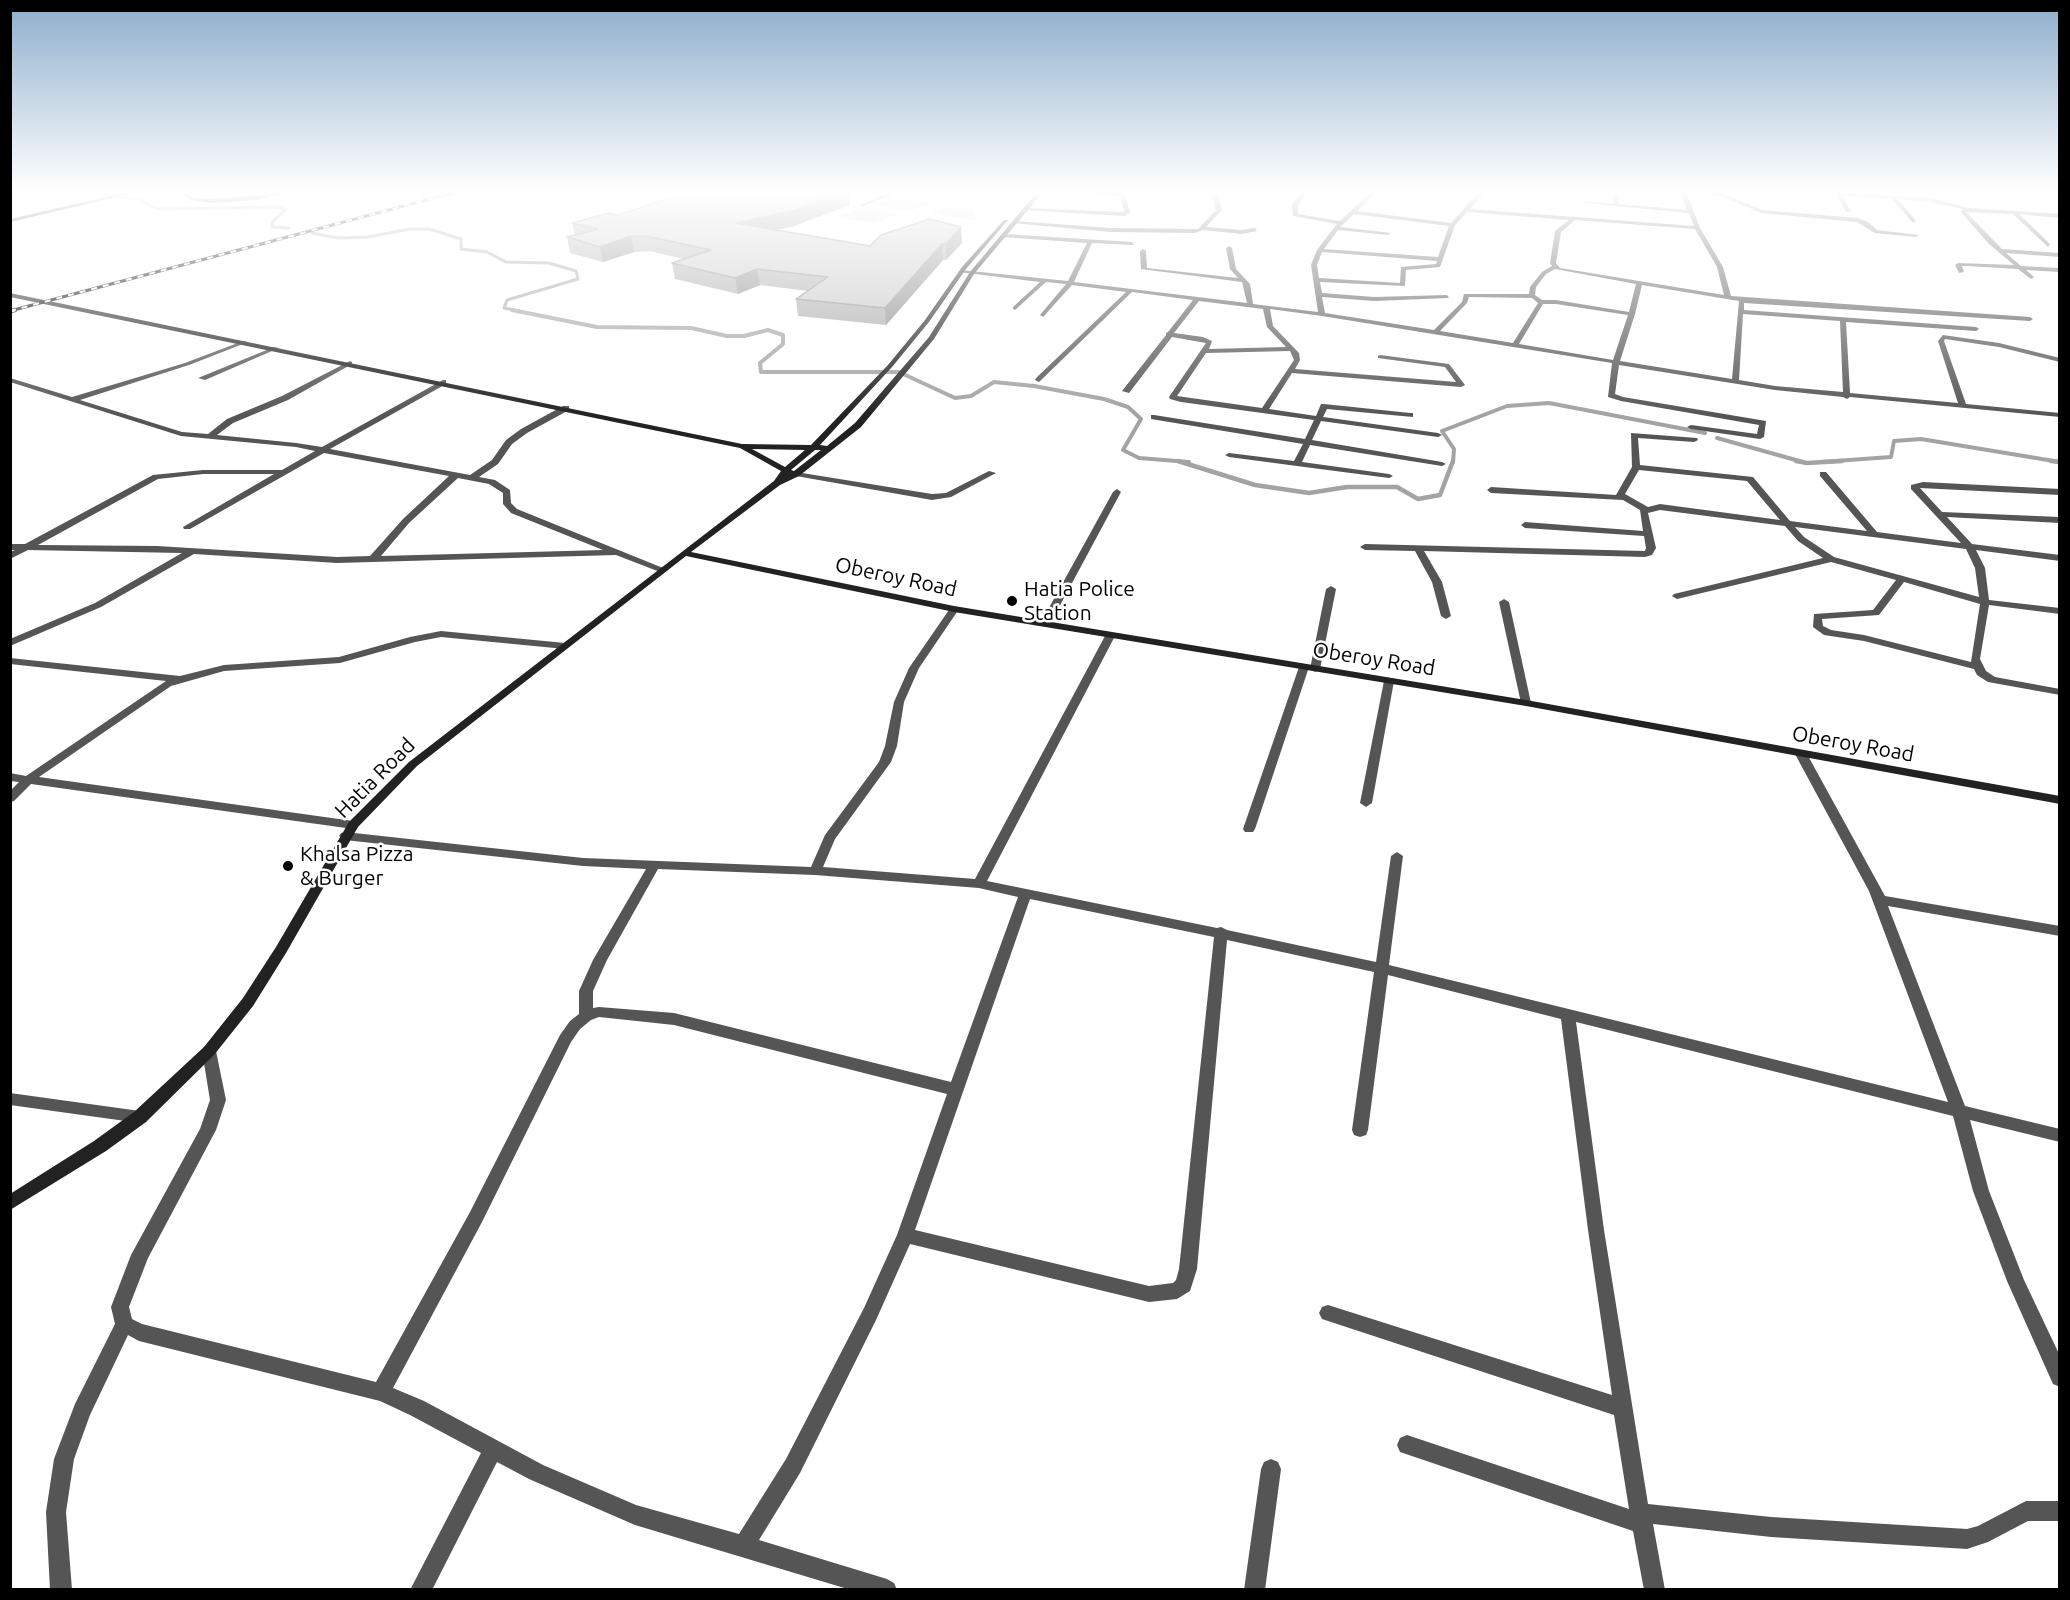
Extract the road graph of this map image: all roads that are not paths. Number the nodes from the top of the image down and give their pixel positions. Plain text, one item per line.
1 (966, 267) edge
2 (977, 267) edge
3 (1078, 267) edge
4 (1144, 267) edge
5 (1233, 267) edge
6 (1314, 267) edge
7 (1436, 267) edge
8 (1554, 267) joint
9 (1720, 267) edge
10 (1959, 267) edge
11 (2008, 267) edge
12 (2018, 267) junction
13 (2060, 270) edge
14 (961, 272) junction
15 (1961, 272) dead end
16 (972, 273) junction
17 (2031, 277) dead end
18 (1045, 280) junction
19 (1318, 280) junction
20 (1245, 281) junction
21 (1070, 283) junction
22 (1639, 283) junction
23 (1131, 290) junction
24 (10, 295) edge
25 (1321, 295) junction
26 (1447, 297) dead end
27 (1533, 297) junction
28 (1728, 297) junction
29 (1198, 298) junction
30 (1746, 300) junction
31 (1541, 302) junction
32 (1250, 304) junction
33 (1266, 307) junction
34 (1016, 308) dead end
35 (1742, 312) junction
36 (1322, 314) junction
37 (1632, 314) junction
38 (1042, 315) dead end
39 (2030, 319) dead end
40 (1843, 320) junction
41 (1976, 329) dead end
42 (1435, 333) junction
43 (1168, 334) junction
44 (245, 342) junction
45 (1515, 346) junction
46 (276, 348) junction
47 (1292, 349) junction
48 (1206, 351) junction
49 (1380, 357) dead end
50 (2060, 360) edge
51 (350, 363) junction
52 (1616, 363) junction
53 (1291, 371) junction
54 (202, 378) dead end
55 (10, 380) edge
56 (1039, 380) dead end
57 (443, 382) junction
58 (1735, 382) junction
59 (1126, 391) dead end
60 (1847, 397) junction
61 (71, 400) junction
62 (1963, 406) junction
63 (566, 408) junction
64 (1264, 411) junction
65 (1410, 415) dead end
66 (2060, 415) edge
67 (1154, 417) dead end
68 (1316, 418) junction
69 (1691, 427) dead end
70 (1438, 435) dead end
71 (208, 438) junction
72 (1694, 440) dead end
73 (1305, 443) junction
74 (742, 446) junction
75 (816, 446) junction
76 (831, 447) junction
77 (321, 449) junction
78 (1229, 455) dead end
79 (1297, 464) junction
80 (1442, 464) dead end
81 (1636, 467) junction
82 (282, 472) junction
83 (992, 473) dead end
84 (457, 474) junction
85 (796, 474) junction
86 (1823, 474) dead end
87 (1389, 476) dead end
88 (473, 477) junction
89 (780, 477) junction
90 (1491, 490) dead end
91 (1117, 492) dead end
92 (2060, 492) edge
93 (1623, 498) junction
94 (1644, 509) junction
95 (1938, 514) junction
96 (2060, 520) edge
97 (1787, 522) junction
98 (1526, 525) dead end
99 (187, 527) dead end
100 (1648, 534) junction
101 (1875, 535) junction
102 (10, 547) edge
103 (30, 547) junction
104 (1365, 547) dead end
105 (1970, 547) junction
106 (1418, 549) junction
107 (191, 552) junction
108 (620, 552) junction
109 (684, 553) junction
110 (10, 556) edge
111 (2060, 558) edge
112 (373, 559) junction
113 (1831, 559) junction
114 (663, 570) junction
115 (1901, 580) junction
116 (1331, 590) dead end
117 (1677, 596) dead end
118 (1504, 602) dead end
119 (1985, 602) junction
120 (954, 609) junction
121 (2060, 611) edge
122 (1446, 616) dead end
123 (1045, 624) junction
124 (1110, 636) junction
125 (10, 638) edge
126 (10, 643) edge
127 (565, 646) junction
128 (10, 661) edge
129 (1976, 666) junction
130 (1310, 668) junction
131 (181, 679) junction
132 (1389, 681) junction
133 (2060, 692) edge
134 (1526, 703) junction
135 (1801, 754) junction
136 (10, 777) edge
137 (29, 779) junction
138 (10, 798) edge
139 (2060, 800) edge
140 (1366, 803) dead end
141 (1249, 829) dead end
142 (349, 830) junction
143 (1397, 856) dead end
144 (653, 867) junction
145 (814, 871) junction
146 (979, 884) junction
147 (1026, 893) junction
148 (1880, 900) junction
149 (2060, 931) edge
150 (1221, 932) junction
151 (1382, 969) junction
152 (1568, 1015) junction
153 (586, 1016) junction
154 (209, 1051) junction
155 (957, 1090) junction
156 (10, 1099) edge
157 (1959, 1110) junction
158 (140, 1117) junction
159 (1360, 1130) dead end
160 (2060, 1136) edge
161 (10, 1203) edge
162 (905, 1235) junction
163 (1328, 1313) dead end
164 (124, 1324) junction
165 (2060, 1378) edge
166 (381, 1392) junction
167 (1623, 1408) junction
168 (1407, 1445) dead end
169 (493, 1449) junction
170 (1271, 1469) dead end
171 (2060, 1511) edge
172 (1641, 1519) junction
173 (744, 1546) junction
174 (61, 1590) edge
175 (420, 1590) edge
176 (887, 1590) edge
177 (1254, 1590) edge
178 (1655, 1590) edge

1 - 14 main road
2 - 16 main road
3 - 21 street
4 - 20 street
5 - 20 street
6 - 19 street
7 - 19 street
8 - 22 street
8 - 27 street
9 - 28 street
10 - 15 street
11 - 12 street
12 - 13 street
12 - 17 street
14 - 16 street
14 - 75 main road
16 - 18 street
16 - 76 main road
18 - 21 street
18 - 34 street
19 - 25 street
20 - 32 street
21 - 23 street
21 - 38 street
22 - 28 street
22 - 37 street
23 - 29 street
23 - 56 street
24 - 44 main road
25 - 26 street
25 - 36 street
27 - 31 street
27 - 42 street
28 - 30 street
29 - 32 street
29 - 43 street
30 - 35 street
30 - 39 street
31 - 37 street
31 - 45 street
32 - 33 street
33 - 36 street
33 - 47 street
35 - 40 street
35 - 58 street
36 - 42 street
37 - 52 street
40 - 41 street
40 - 60 street
42 - 45 street
43 - 48 street
43 - 59 street
44 - 46 main road
44 - 61 street
45 - 52 street
46 - 51 main road
46 - 54 street
47 - 48 street
47 - 53 street
48 - 64 street
49 - 53 street
50 - 62 street
51 - 57 main road
51 - 71 street
52 - 58 street
52 - 69 street
53 - 64 street
55 - 61 street
57 - 63 main road
57 - 77 street
58 - 60 street
60 - 62 street
61 - 71 street
62 - 66 street
63 - 74 main road
63 - 88 street
64 - 68 street
65 - 68 street
67 - 73 street
68 - 70 street
68 - 73 street
71 - 77 street
72 - 81 street
73 - 79 street
73 - 80 street
74 - 75 main road
74 - 89 main road
75 - 76 main road
75 - 89 main road
76 - 85 main road
77 - 82 street
77 - 84 street
78 - 79 street
79 - 87 street
81 - 93 street
81 - 97 street
82 - 99 street
82 - 103 street
83 - 85 street
84 - 88 street
84 - 112 street
85 - 89 main road
85 - 89 main road
86 - 101 street
88 - 108 street
89 - 109 main road, Hatia Road
90 - 93 street
91 - 123 street
92 - 95 street
93 - 94 street
94 - 97 street
94 - 100 street
95 - 96 street
95 - 105 street
97 - 101 street
97 - 113 street
98 - 100 street
100 - 106 street
101 - 105 street
102 - 103 street
103 - 107 street
103 - 110 street
104 - 106 street
105 - 111 street
105 - 119 street
106 - 122 street
107 - 112 street
107 - 126 street
108 - 112 street
108 - 114 street
109 - 114 main road, Hatia Road
109 - 120 main road, Oberoy Road
113 - 115 street
113 - 117 street
114 - 127 main road, Hatia Road
115 - 119 street
115 - 129 street
116 - 130 street
118 - 134 street
119 - 121 street
119 - 129 street
120 - 123 main road, Oberoy Road
120 - 145 street
123 - 124 main road, Oberoy Road
124 - 130 main road, Oberoy Road
124 - 146 street
125 - 126 street
127 - 131 street
127 - 142 main road, Hatia Road
128 - 131 street
129 - 133 street
130 - 132 main road, Oberoy Road
130 - 141 street
131 - 137 street
132 - 134 main road, Oberoy Road
132 - 140 street
134 - 135 main road, Oberoy Road
135 - 139 main road, Oberoy Road
135 - 148 street
136 - 137 street
137 - 138 street
137 - 142 street
142 - 144 street
142 - 154 main road, Hatia Road
143 - 151 street
144 - 145 street
144 - 153 street
145 - 146 street
146 - 147 street
147 - 150 street
147 - 155 street
148 - 149 street
148 - 157 street
150 - 151 street
150 - 162 street
151 - 152 street
151 - 159 street
152 - 157 street
152 - 167 street
153 - 155 street
153 - 166 street
154 - 158 main road, Hatia Road
154 - 164 street
155 - 162 street
156 - 158 street
157 - 160 street
157 - 165 street
158 - 161 main road, Hatia Road
162 - 173 street
163 - 167 street
164 - 166 street
164 - 174 street
166 - 169 street
167 - 172 street
168 - 172 street
169 - 173 street
169 - 175 street
170 - 177 street
171 - 172 street
172 - 178 street
173 - 176 street

